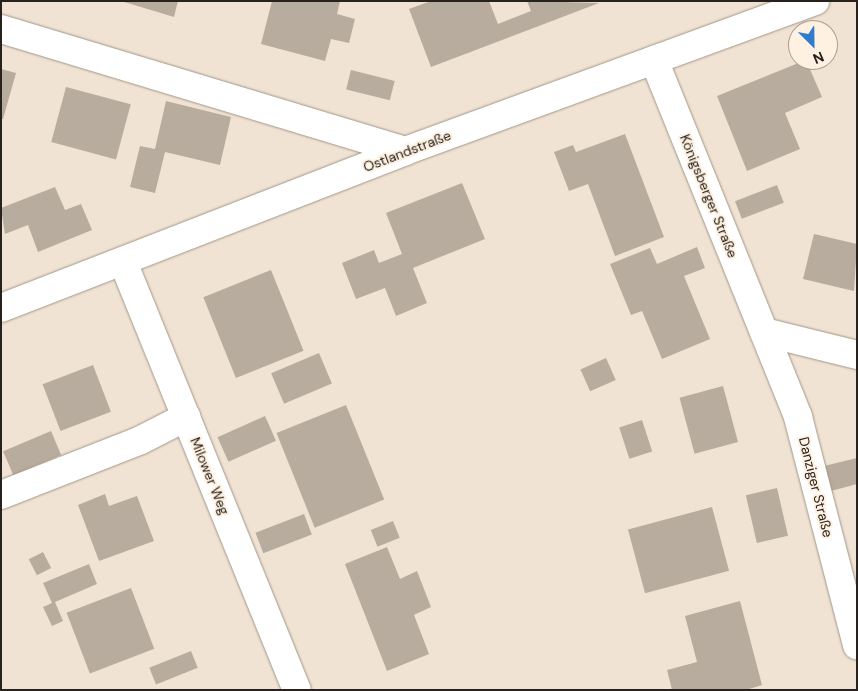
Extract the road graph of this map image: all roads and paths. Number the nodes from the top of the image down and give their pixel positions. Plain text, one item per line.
1 (814, 1) edge
2 (1, 29) edge
3 (654, 60) junction
4 (405, 152) junction
5 (122, 262) junction
6 (1, 308) edge
7 (764, 332) junction
8 (857, 355) edge
9 (186, 417) junction
10 (1, 495) edge
11 (857, 645) edge
12 (297, 690) edge

1 - 3 street, Ostlandstraße
2 - 4 street
3 - 4 street, Ostlandstraße
3 - 7 street, Königsberger Straße
4 - 5 street, Ostlandstraße
5 - 6 street, Ostlandstraße
5 - 9 street, Milower Weg
7 - 8 street
7 - 11 street, Danziger Straße
9 - 10 street
9 - 12 street, Milower Weg

